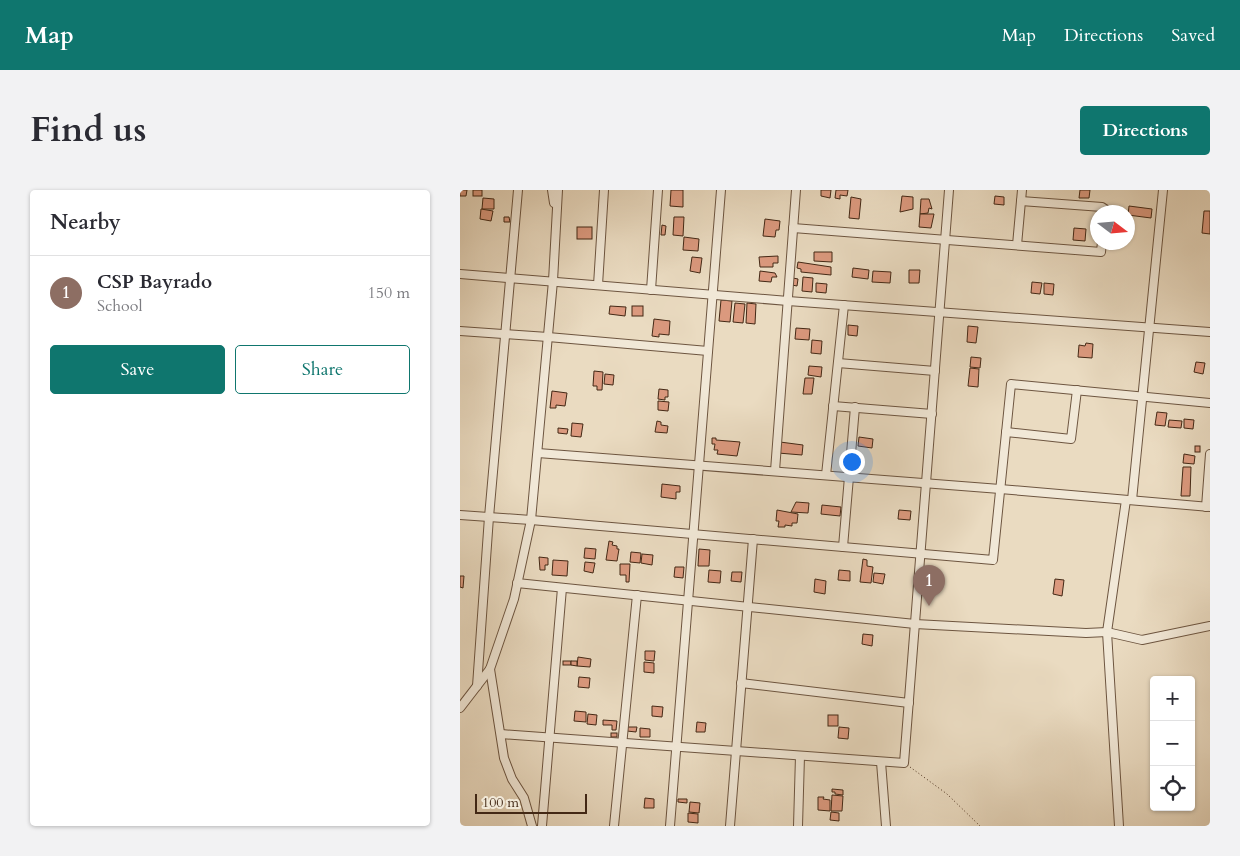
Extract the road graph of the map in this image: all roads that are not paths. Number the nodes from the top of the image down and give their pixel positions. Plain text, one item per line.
1 (518, 190) edge
2 (552, 190) edge
3 (558, 190) edge
4 (604, 190) edge
5 (658, 190) edge
6 (721, 190) edge
7 (796, 190) edge
8 (949, 190) edge
9 (1022, 190) edge
10 (1163, 190) edge
11 (1021, 201) junction
12 (1090, 206) edge
13 (556, 212) junction
14 (793, 228) junction
15 (946, 240) junction
16 (1017, 245) junction
17 (1101, 250) edge
18 (460, 274) edge
19 (510, 278) junction
20 (553, 282) junction
21 (598, 285) junction
22 (651, 290) junction
23 (712, 295) junction
24 (788, 301) junction
25 (844, 305) junction
26 (940, 312) junction
27 (1150, 326) junction
28 (460, 331) edge
29 (1210, 332) edge
30 (505, 334) junction
31 (548, 337) junction
32 (708, 351) junction
33 (838, 363) junction
34 (935, 371) junction
35 (1078, 390) junction
36 (1143, 397) junction
37 (1210, 403) edge
38 (834, 406) junction
39 (854, 408) junction
40 (932, 414) junction
41 (1006, 432) junction
42 (538, 453) junction
43 (1210, 454) edge
44 (699, 466) junction
45 (775, 471) junction
46 (826, 475) junction
47 (849, 477) junction
48 (926, 483) junction
49 (1000, 488) junction
50 (1129, 500) junction
51 (1208, 507) edge
52 (460, 515) edge
53 (489, 517) junction
54 (531, 520) junction
55 (694, 534) junction
56 (753, 539) junction
57 (843, 547) junction
58 (921, 553) junction
59 (517, 583) junction
60 (562, 588) junction
61 (637, 596) junction
62 (688, 600) junction
63 (748, 607) junction
64 (915, 624) junction
65 (1210, 626) edge
66 (1107, 632) junction
67 (490, 669) junction
68 (742, 683) junction
69 (477, 687) junction
70 (909, 702) junction
71 (460, 708) edge
72 (501, 734) junction
73 (550, 738) junction
74 (622, 743) junction
75 (677, 747) junction
76 (736, 751) junction
77 (800, 756) junction
78 (881, 762) junction
79 (532, 826) edge
80 (542, 826) edge
81 (614, 826) edge
82 (670, 826) edge
83 (730, 826) edge
84 (798, 826) edge
85 (886, 826) edge
86 (1119, 826) edge

1 - 19 street
2 - 13 street
3 - 13 street
4 - 21 street
5 - 22 street
6 - 23 street
7 - 14 street
8 - 15 street
9 - 11 street
10 - 27 street
11 - 12 street
11 - 16 street
13 - 20 street
14 - 15 street
14 - 24 street
15 - 16 street
15 - 26 street
16 - 17 street
18 - 19 street
19 - 20 street
19 - 30 street
20 - 21 street
20 - 31 street
21 - 22 street
22 - 23 street
23 - 24 street
23 - 32 street
24 - 25 street
24 - 45 street
25 - 26 street
25 - 33 street
26 - 27 street
26 - 34 street
27 - 29 street
27 - 36 street
28 - 30 street
30 - 31 street
30 - 53 street
31 - 32 street
31 - 42 street
32 - 44 street
33 - 34 street
33 - 38 street
34 - 40 street
35 - 36 street
35 - 41 street
35 - 41 street
36 - 37 street
36 - 50 street
38 - 39 street
38 - 46 street
39 - 40 street
39 - 47 street
40 - 48 street
41 - 49 street
42 - 44 street
42 - 54 street
43 - 51 street
44 - 45 street
44 - 55 street
45 - 46 street
46 - 47 street
47 - 48 street
47 - 57 street
48 - 49 street
48 - 58 street
49 - 50 street
49 - 58 street
50 - 51 street
50 - 66 street
52 - 53 street
53 - 54 street
53 - 69 street
54 - 55 street
54 - 59 street
55 - 56 street
55 - 62 street
56 - 57 street
56 - 63 street
57 - 58 street
58 - 64 street
59 - 60 street
59 - 67 street
60 - 61 street
60 - 73 street
61 - 62 street
61 - 74 street
62 - 63 street
62 - 75 street
63 - 64 street
63 - 68 street
64 - 66 street
64 - 70 street
65 - 66 street
66 - 86 street
67 - 69 street
67 - 72 street
68 - 70 street
68 - 76 street
69 - 71 street
70 - 78 street
72 - 73 street
72 - 79 street
73 - 74 street
73 - 80 street
74 - 75 street
74 - 81 street
75 - 76 street
75 - 82 street
76 - 77 street
76 - 83 street
77 - 78 street
77 - 84 street
78 - 85 street

